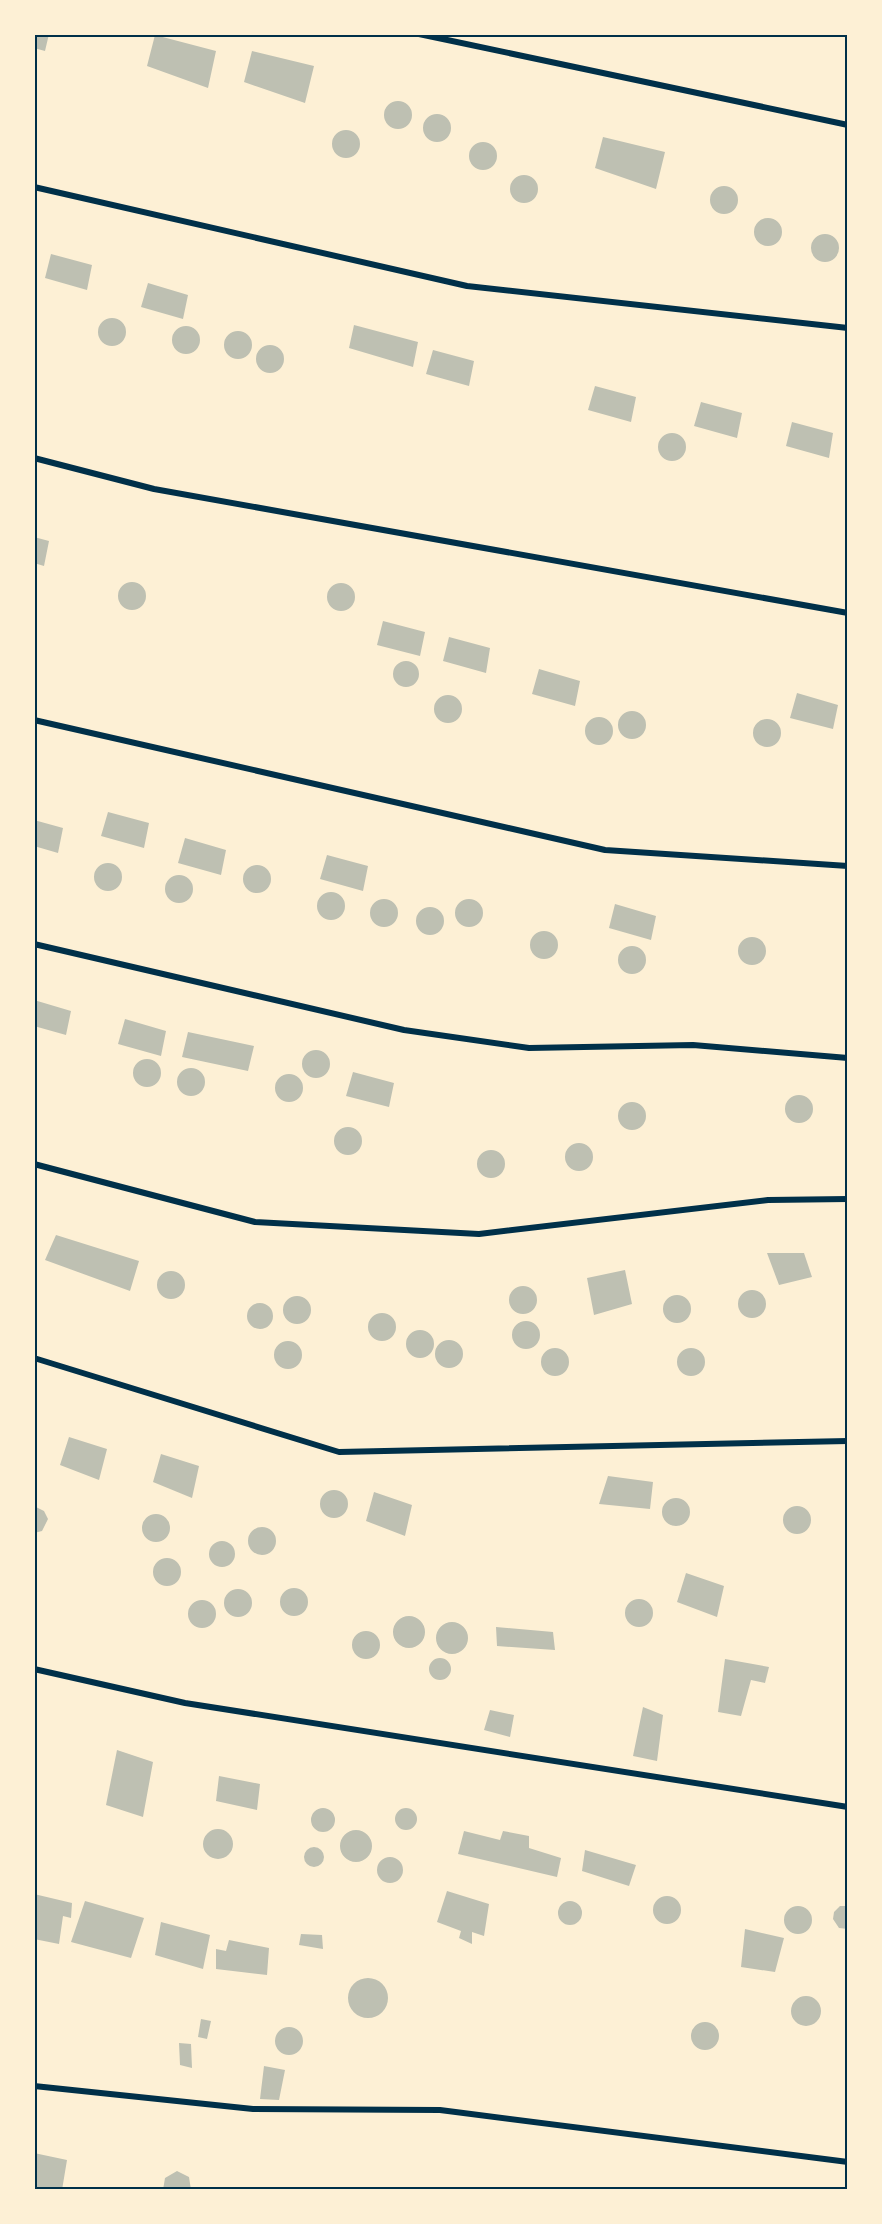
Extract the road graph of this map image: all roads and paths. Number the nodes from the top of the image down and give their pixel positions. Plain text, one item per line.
1 (419, 34) edge
2 (848, 125) edge
3 (34, 187) edge
4 (848, 328) edge
5 (34, 458) edge
6 (848, 614) edge
7 (34, 720) edge
8 (848, 866) edge
9 (34, 944) edge
10 (848, 1058) edge
11 (34, 1164) edge
12 (848, 1199) edge
13 (34, 1358) edge
14 (848, 1441) edge
15 (34, 1669) edge
16 (848, 1807) edge
17 (34, 2086) edge
18 (848, 2162) edge

1 - 2 street
3 - 4 street
5 - 6 street
7 - 8 street
9 - 10 street
11 - 12 street
13 - 14 street
15 - 16 street
17 - 18 street

